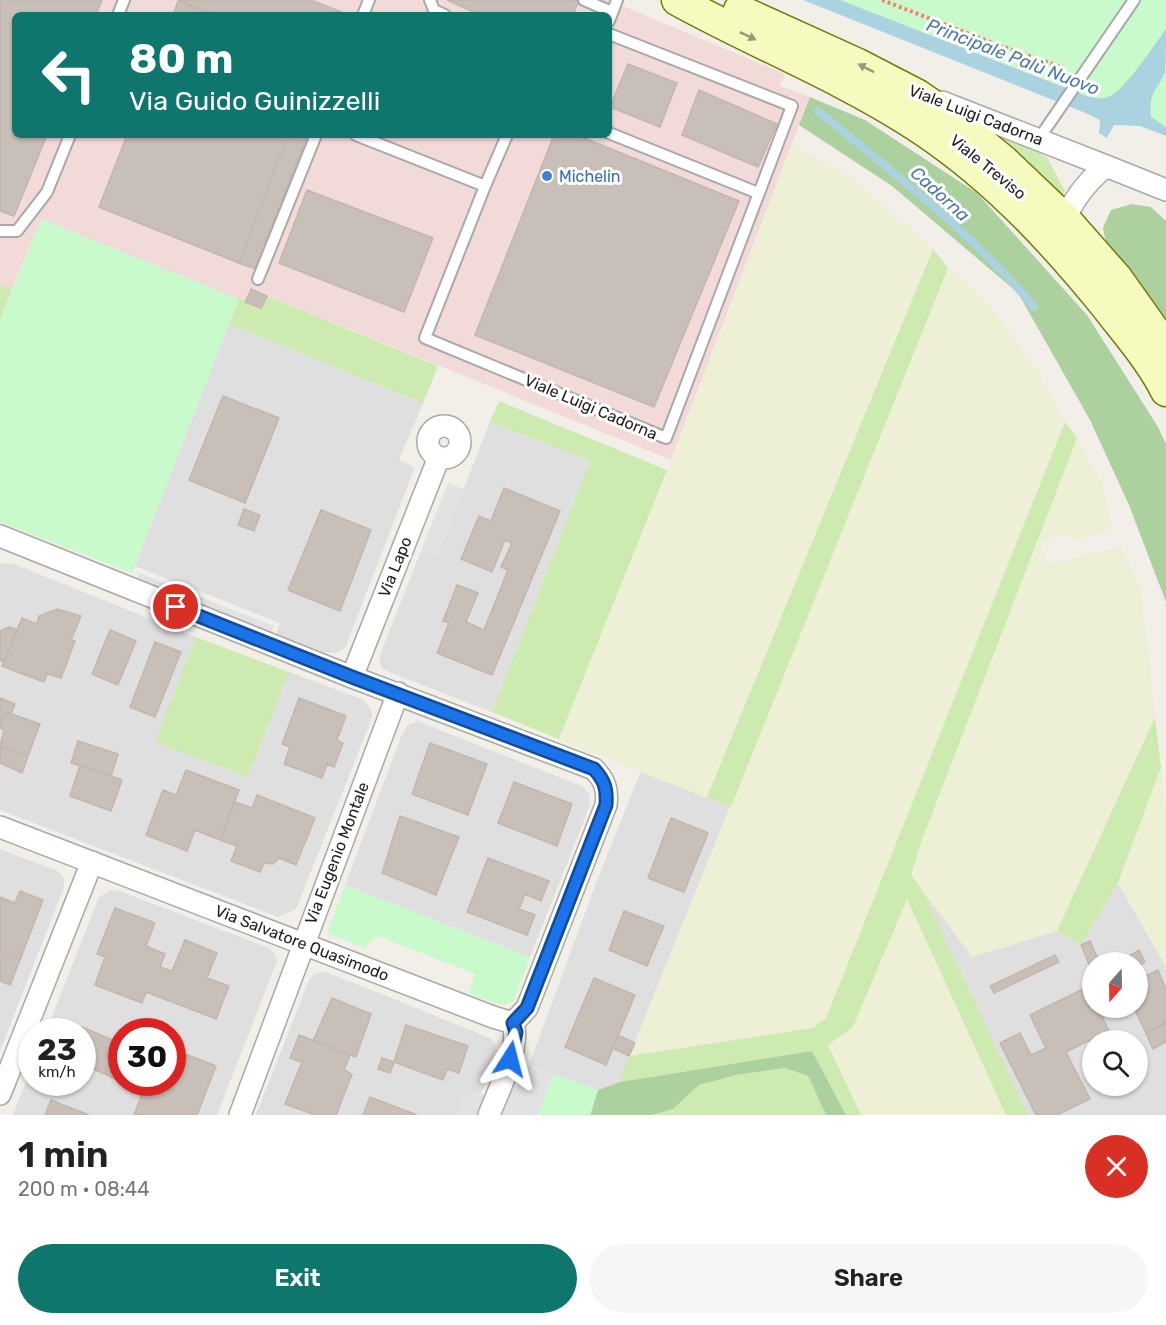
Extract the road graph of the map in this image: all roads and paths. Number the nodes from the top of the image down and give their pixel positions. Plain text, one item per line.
1 (430, 0) edge
2 (584, 0) edge
3 (677, 0) edge
4 (717, 0) edge
5 (882, 0) edge
6 (1134, 0) edge
7 (438, 12) edge
8 (604, 12) edge
9 (612, 35) edge
10 (1081, 77) junction
11 (913, 108) junction
12 (612, 134) edge
13 (69, 138) edge
14 (315, 138) edge
15 (364, 138) edge
16 (506, 138) edge
17 (1038, 140) junction
18 (1106, 166) junction
19 (484, 186) junction
20 (1166, 190) edge
21 (758, 193) junction
22 (1065, 219) junction
23 (0, 231) edge
24 (258, 279) dead end
25 (1166, 347) edge
26 (1162, 383) edge
27 (439, 457) dead end
28 (0, 536) edge
29 (352, 677) junction
30 (398, 693) junction
31 (0, 827) edge
32 (92, 862) junction
33 (303, 943) junction
34 (513, 1023) junction
35 (0, 1094) edge
36 (240, 1115) edge
37 (489, 1115) edge

1 - 7 lane
2 - 8 lane
3 -> 11 main road, Viale Luigi Cadorna
11 -> 4 main road, Viale Luigi Cadorna
5 - 10 path
6 - 10 lane
9 - 21 lane, Viale Luigi Cadorna
10 - 17 lane
11 - 17 street, Viale Luigi Cadorna
11 - 22 main road, Viale Treviso
11 - 26 main road
12 - 21 lane
13 - 23 lane
14 - 24 lane
15 - 19 lane
16 - 19 lane, Viale Luigi Cadorna
17 - 18 street, Viale Luigi Cadorna
18 - 20 street, Viale Luigi Cadorna
18 - 22 street
19 - 21 lane, Viale Luigi Cadorna
22 - 25 main road, Viale Treviso
22 - 26 street
27 - 29 street, Via Lapo
28 - 29 street
29 - 30 street
30 - 33 street, Via Eugenio Montale
30 - 34 street
31 - 32 street, Via Salvatore Quasimodo
32 - 33 street, Via Salvatore Quasimodo
32 - 35 street
33 - 34 street, Via Salvatore Quasimodo
33 - 36 street, Via Eugenio Montale
34 - 37 street

